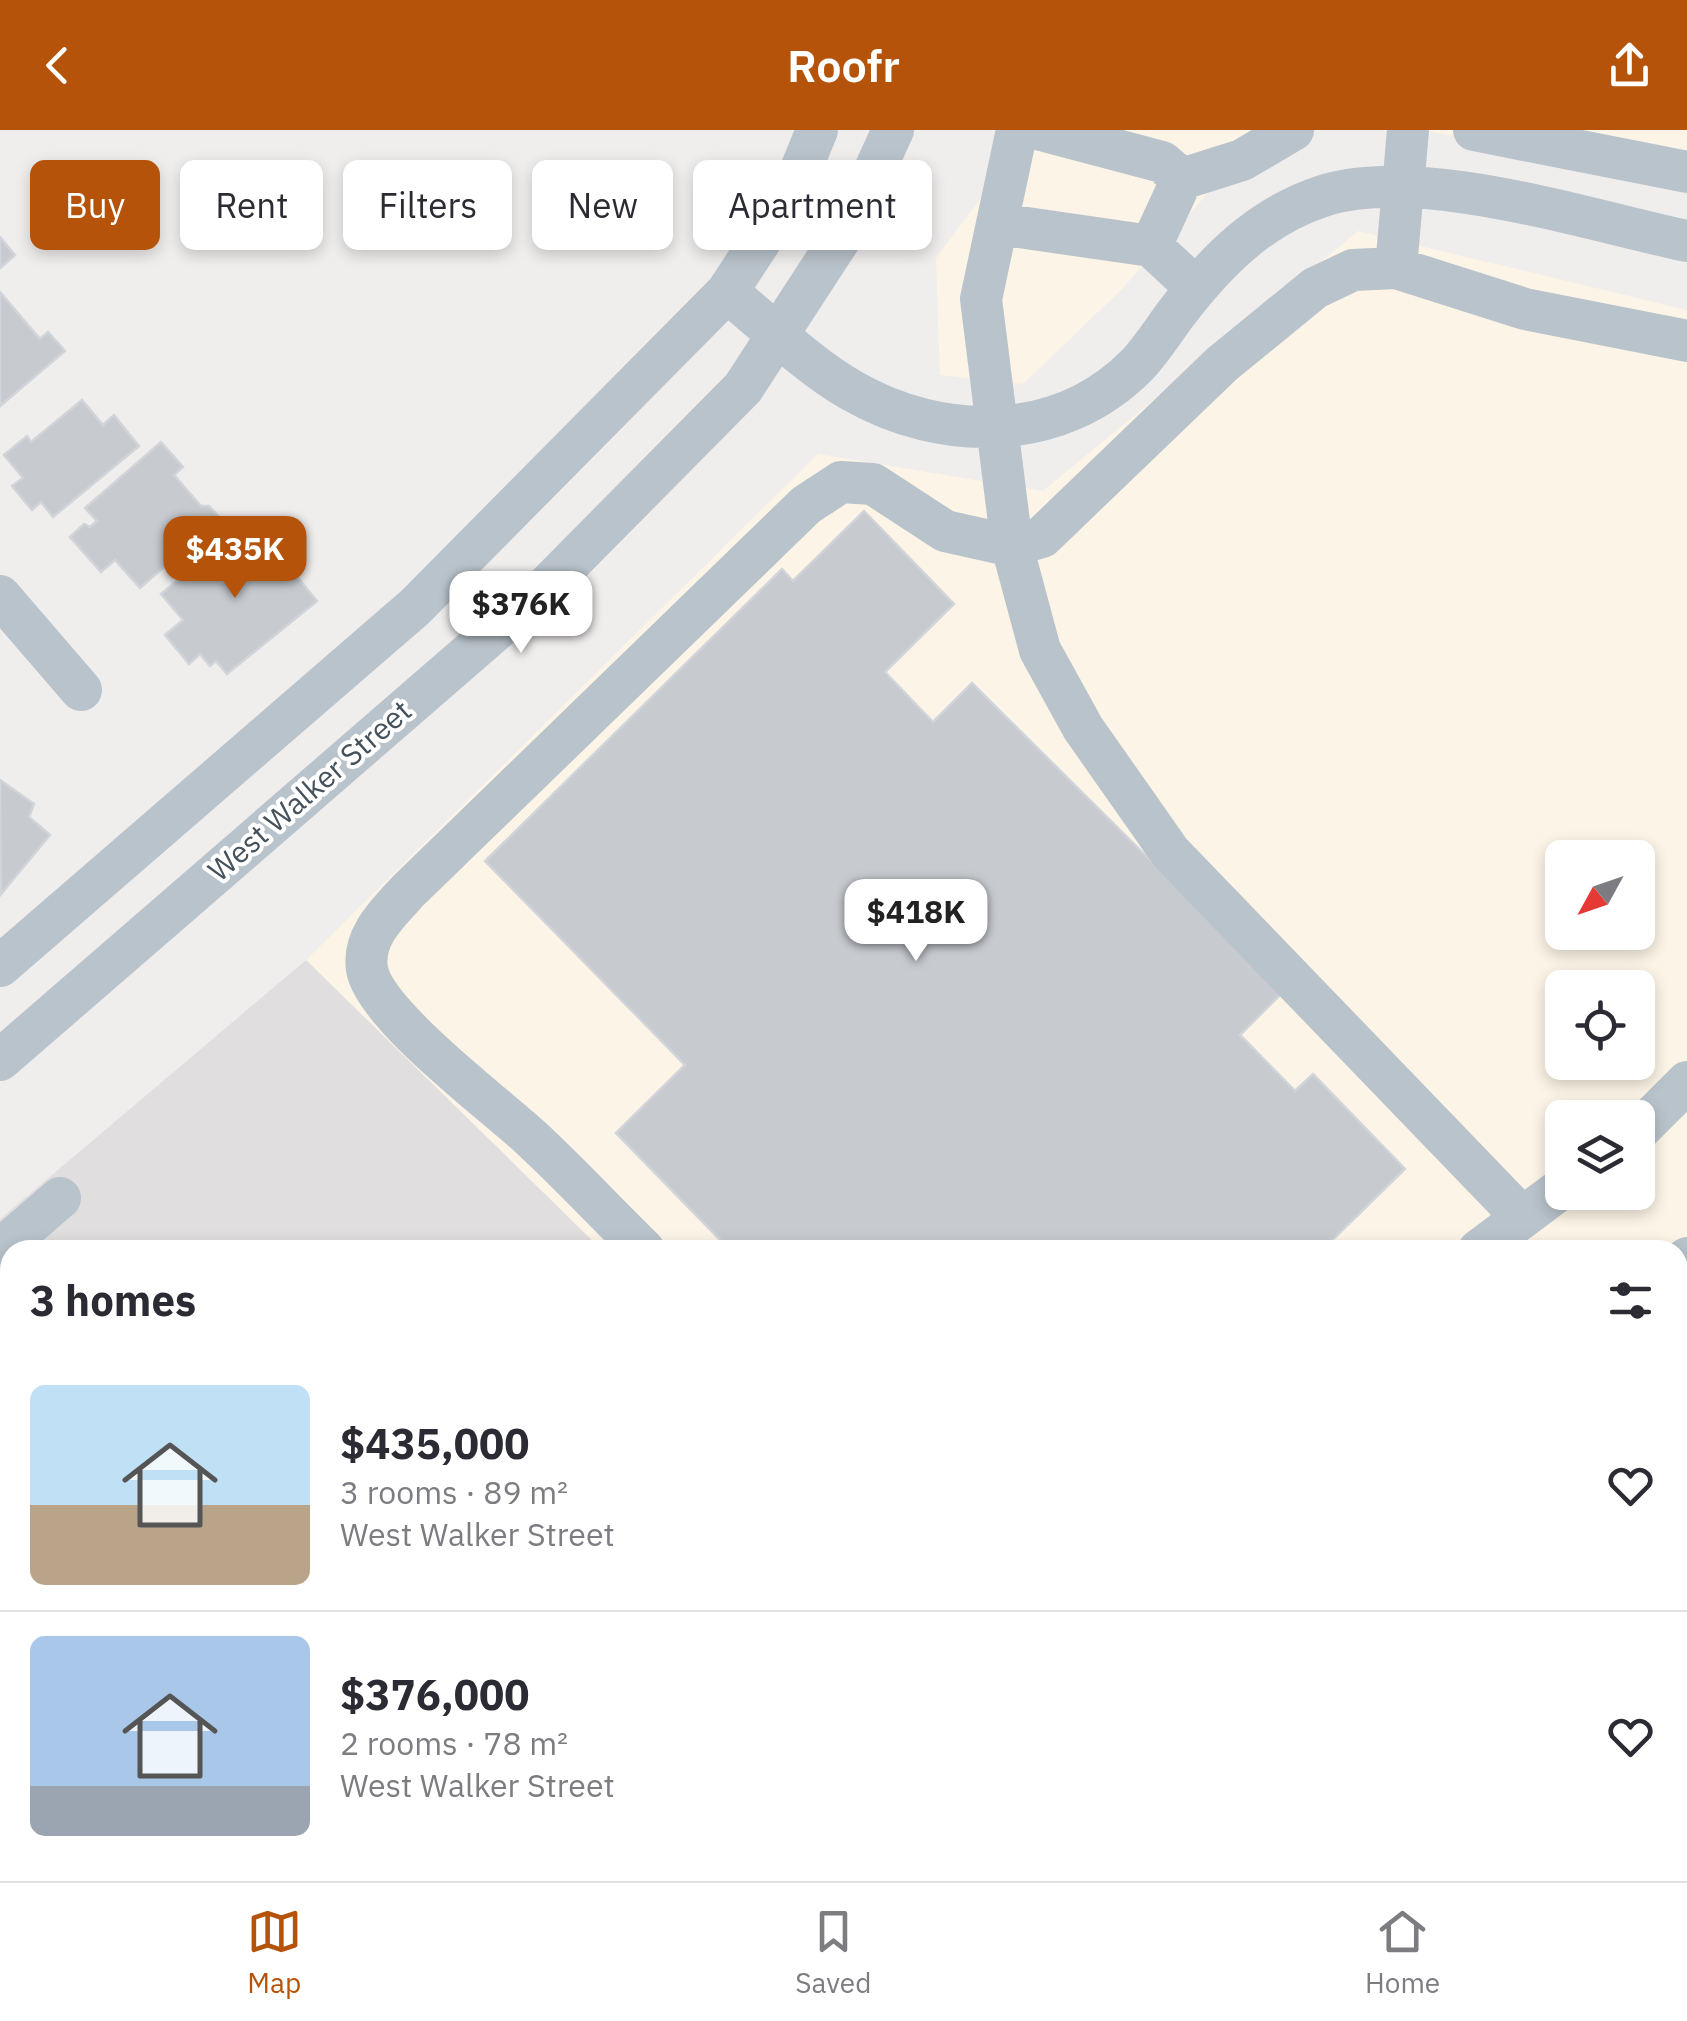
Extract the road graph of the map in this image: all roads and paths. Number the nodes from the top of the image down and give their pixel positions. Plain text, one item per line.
1 (817, 130) edge
2 (892, 130) edge
3 (1018, 130) edge
4 (1041, 130) edge
5 (1293, 130) edge
6 (1408, 130) edge
7 (1474, 130) edge
8 (1619, 144) edge
9 (1687, 172) edge
10 (1182, 179) junction
11 (1402, 184) junction
12 (1599, 222) junction
13 (998, 224) junction
14 (1687, 241) edge
15 (1151, 246) junction
16 (1396, 268) junction
17 (1196, 288) junction
18 (727, 292) junction
19 (779, 334) junction
20 (1687, 340) edge
21 (999, 430) junction
22 (1012, 546) junction
23 (0, 596) edge
24 (82, 690) dead end
25 (0, 966) edge
26 (0, 1060) edge
27 (1687, 1082) edge
28 (1655, 1114) edge
29 (60, 1198) dead end
30 (1545, 1200) edge
31 (1522, 1216) junction
32 (12, 1240) edge
33 (634, 1240) edge
34 (1492, 1240) edge

1 - 18 street
2 - 19 street, West Walker Street
3 - 13 street
4 - 10 street
5 - 10 street
6 - 11 street
7 - 8 street
8 - 9 street
8 - 12 street
10 - 15 street
11 - 12 street
11 - 16 street
11 - 17 street
12 - 14 street
13 - 15 street
13 - 21 street
15 - 17 street
16 - 20 street
16 - 22 street
17 - 21 street
18 - 19 street
18 - 25 street
19 - 21 street
19 - 26 street, West Walker Street
21 - 22 street
22 - 31 street
22 - 33 street
23 - 24 street
27 - 28 street
29 - 32 street
30 - 31 street
31 - 34 street

